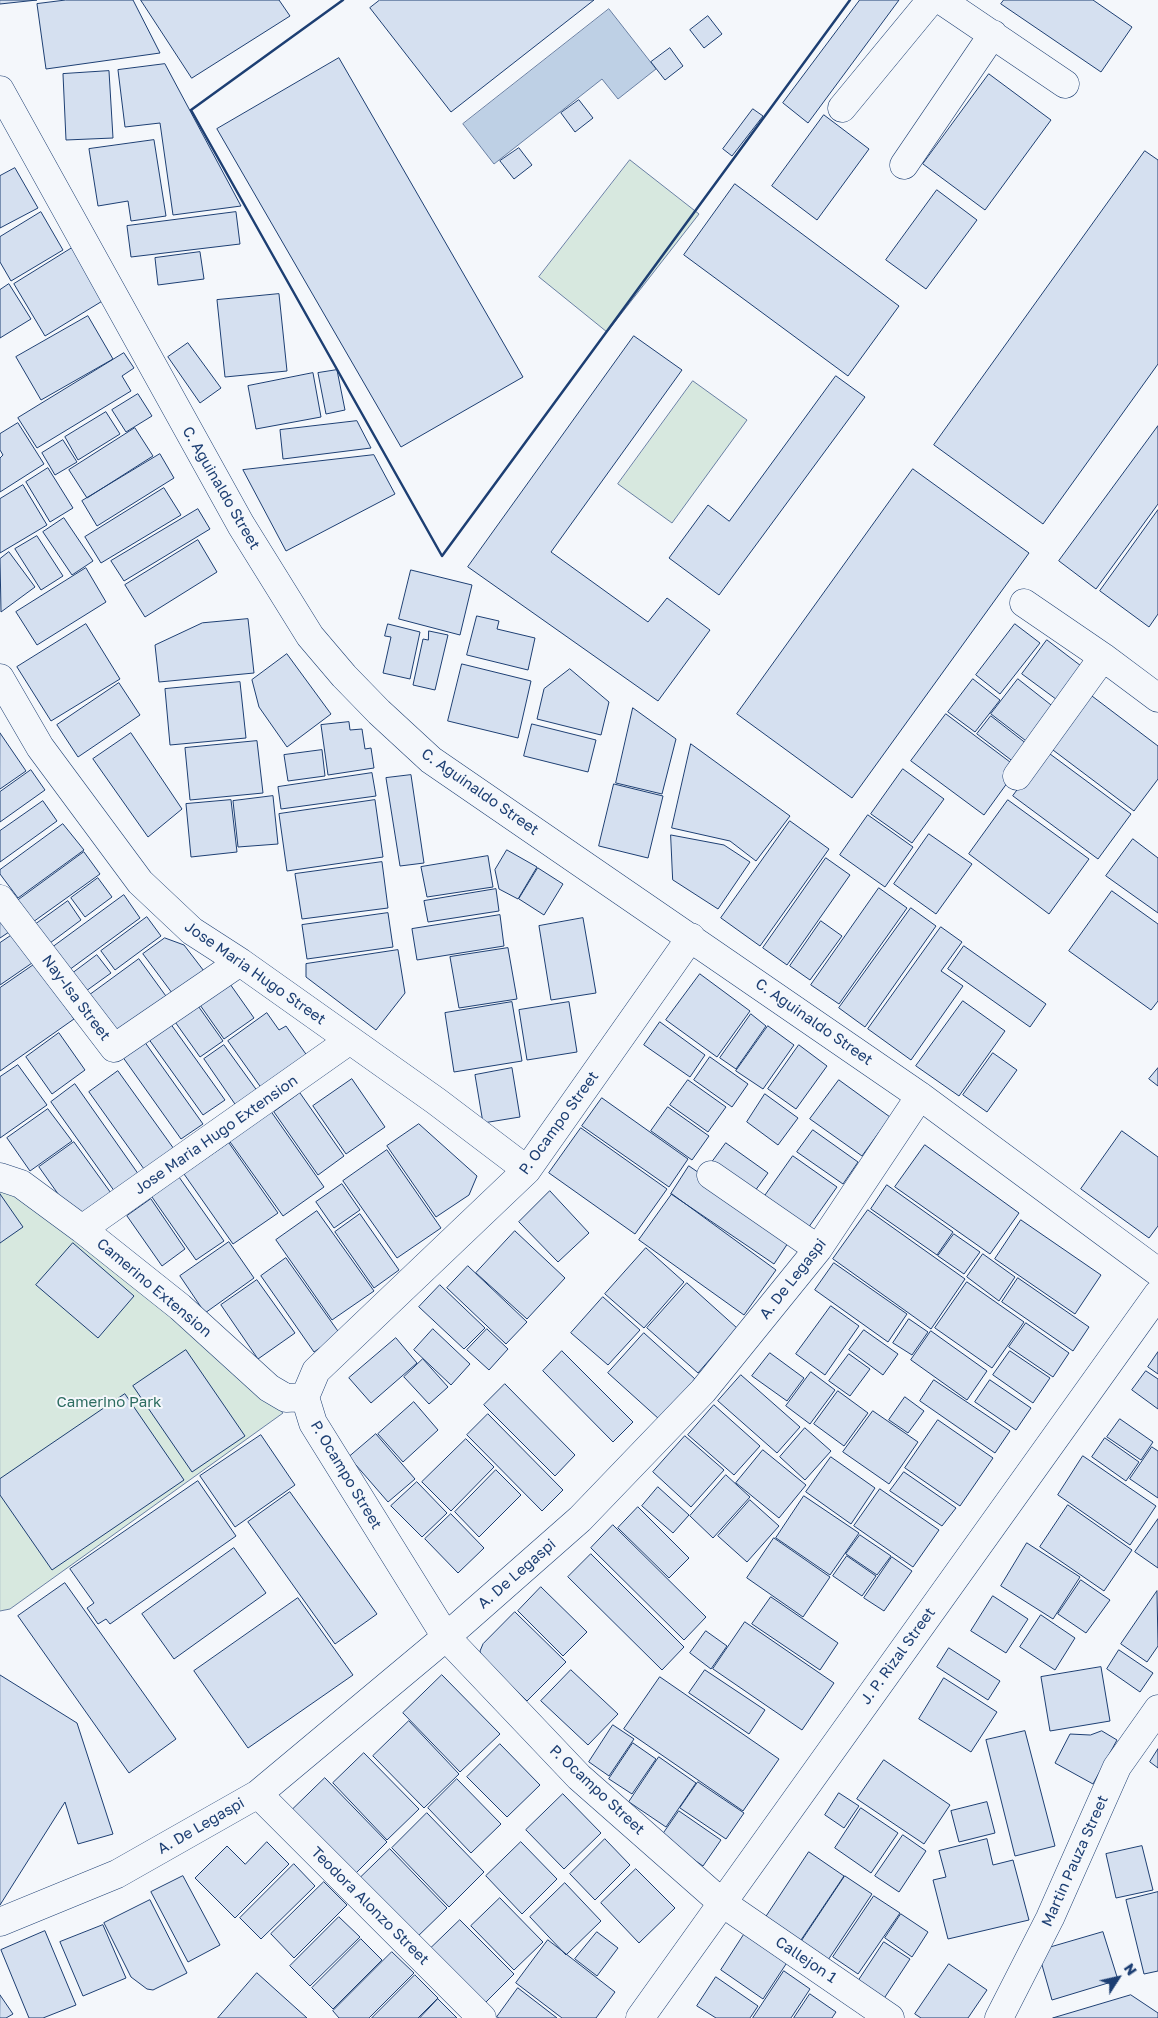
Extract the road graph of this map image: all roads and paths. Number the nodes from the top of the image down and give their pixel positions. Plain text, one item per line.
1 (931, 0) edge
2 (941, 0) edge
3 (993, 34) junction
4 (1064, 84) dead end
5 (0, 90) edge
6 (842, 108) dead end
7 (904, 165) dead end
8 (1024, 603) dead end
9 (1103, 657) junction
10 (0, 678) edge
11 (1158, 698) edge
12 (1017, 776) dead end
13 (0, 899) edge
14 (691, 937) junction
15 (240, 962) junction
16 (350, 1040) junction
17 (920, 1096) junction
18 (527, 1170) junction
19 (711, 1175) dead end
20 (0, 1177) edge
21 (82, 1229) junction
22 (818, 1249) junction
23 (1158, 1272) edge
24 (1158, 1294) edge
25 (305, 1397) junction
26 (446, 1637) junction
27 (1158, 1708) edge
28 (258, 1794) junction
29 (721, 1902) junction
30 (0, 1922) edge
31 (482, 2018) edge
32 (640, 2018) edge
33 (890, 2018) edge
34 (1000, 2018) edge

1 - 6 street
2 - 3 street
3 - 4 street
3 - 7 street
5 - 14 street, C. Aguinaldo Street
8 - 9 street
9 - 11 street
9 - 12 street
10 - 15 street, Jose Maria Hugo Street
13 - 15 street, Nay-Isa Street
14 - 17 street, C. Aguinaldo Street
14 - 18 street, P. Ocampo Street
15 - 16 street, Jose Maria Hugo Street
16 - 18 street, Jose Maria Hugo Street
16 - 21 street, Jose Maria Hugo Extension
17 - 22 street, A. De Legaspi
17 - 23 street, C. Aguinaldo Street
18 - 25 street, P. Ocampo Street
19 - 22 street
20 - 21 street, Camerino Extension
21 - 25 street, Camerino Extension
22 - 26 street, A. De Legaspi
24 - 29 street, J. P. Rizal Street
25 - 26 street, P. Ocampo Street
26 - 28 street, A. De Legaspi
26 - 29 street, P. Ocampo Street
27 - 34 street, Martin Pauza Street
28 - 30 street, A. De Legaspi
28 - 31 street, Teodora Alonzo Street
29 - 32 street, J. P. Rizal Street
29 - 33 street, Callejon 1

